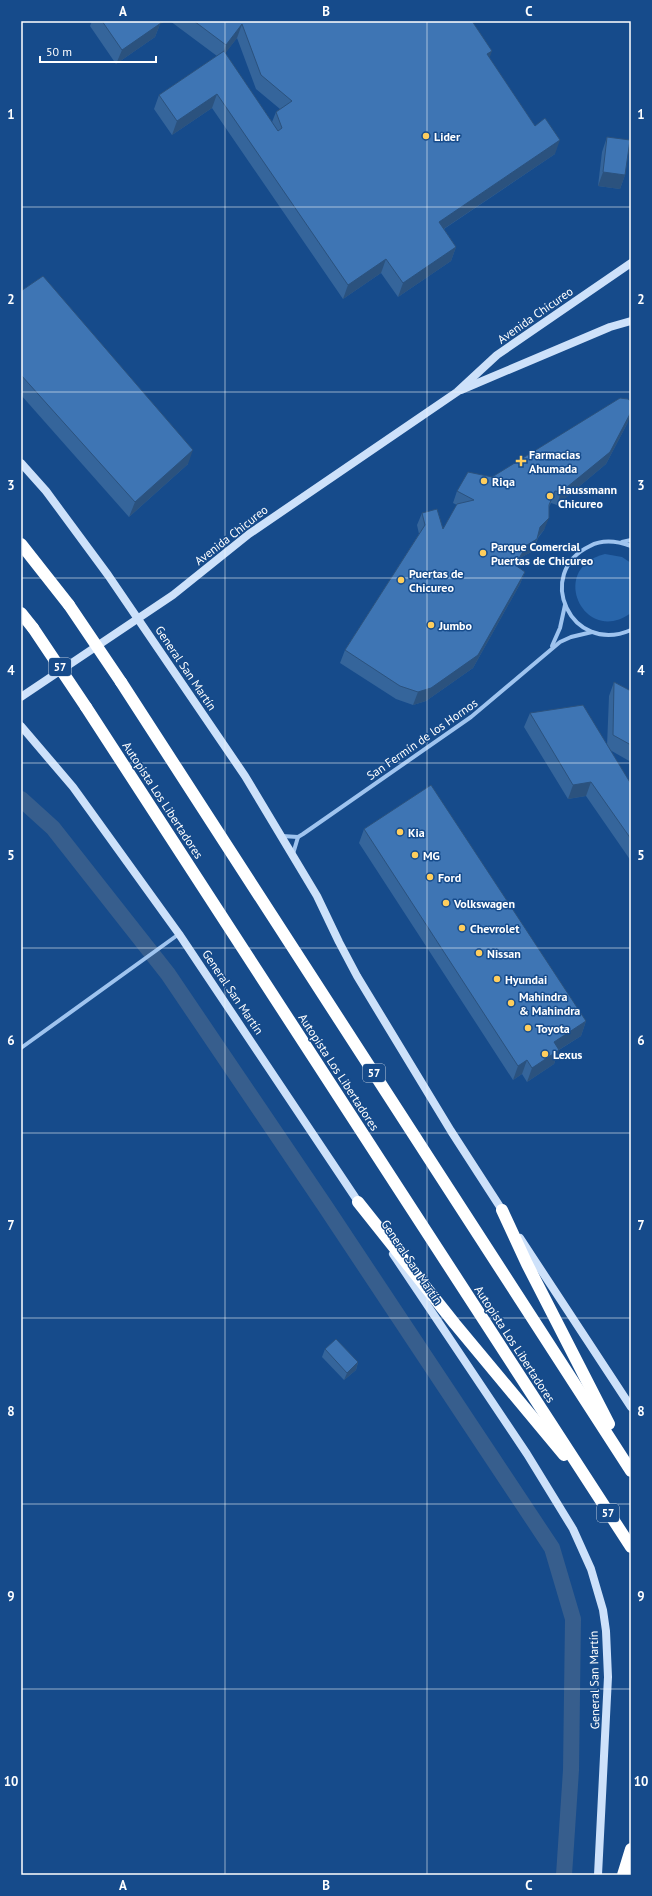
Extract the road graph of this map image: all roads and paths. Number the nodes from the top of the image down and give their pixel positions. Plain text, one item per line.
1 (631, 264) edge
2 (631, 321) edge
3 (457, 392) junction
4 (21, 464) edge
5 (631, 540) edge
6 (620, 542) junction
7 (21, 544) edge
8 (631, 546) edge
9 (565, 606) junction
10 (21, 613) edge
11 (138, 618) junction
12 (631, 630) edge
13 (592, 632) junction
14 (551, 648) junction
15 (21, 697) edge
16 (21, 726) edge
17 (281, 836) junction
18 (298, 837) junction
19 (293, 855) junction
20 (179, 934) junction
21 (21, 1048) edge
22 (358, 1202) junction
23 (502, 1210) junction
24 (631, 1407) edge
25 (629, 1467) edge
26 (586, 1479) junction
27 (631, 1547) edge
28 (631, 1849) edge
29 (598, 1875) edge
30 (623, 1875) edge

1 - 3 main road, Avenida Chicureo
2 - 3 main road, Avenida Chicureo
3 - 11 main road, Avenida Chicureo
4 - 11 main road, General San Martín
5 - 6 street
6 - 8 street
6 - 9 street
7 - 25 highway, 57, bridge
9 - 13 street
9 - 14 street, San Fermín de los Hornos
10 - 26 highway, Autopista Los Libertadores / 57, bridge
11 - 15 main road, Avenida Chicureo
11 - 17 main road, General San Martín
12 - 13 street
13 - 14 street, San Fermín de los Hornos
14 - 18 street, San Fermín de los Hornos
16 - 20 main road, General San Martín
17 - 18 street
17 - 19 main road, General San Martín
18 - 19 street
19 - 23 main road, General San Martín
20 - 21 street
20 - 22 main road, General San Martín
22 - 26 highway
22 - 29 main road, General San Martín
23 - 24 main road, General San Martín
23 - 25 highway
26 - 27 highway, Autopista Los Libertadores / 57
28 - 30 highway

